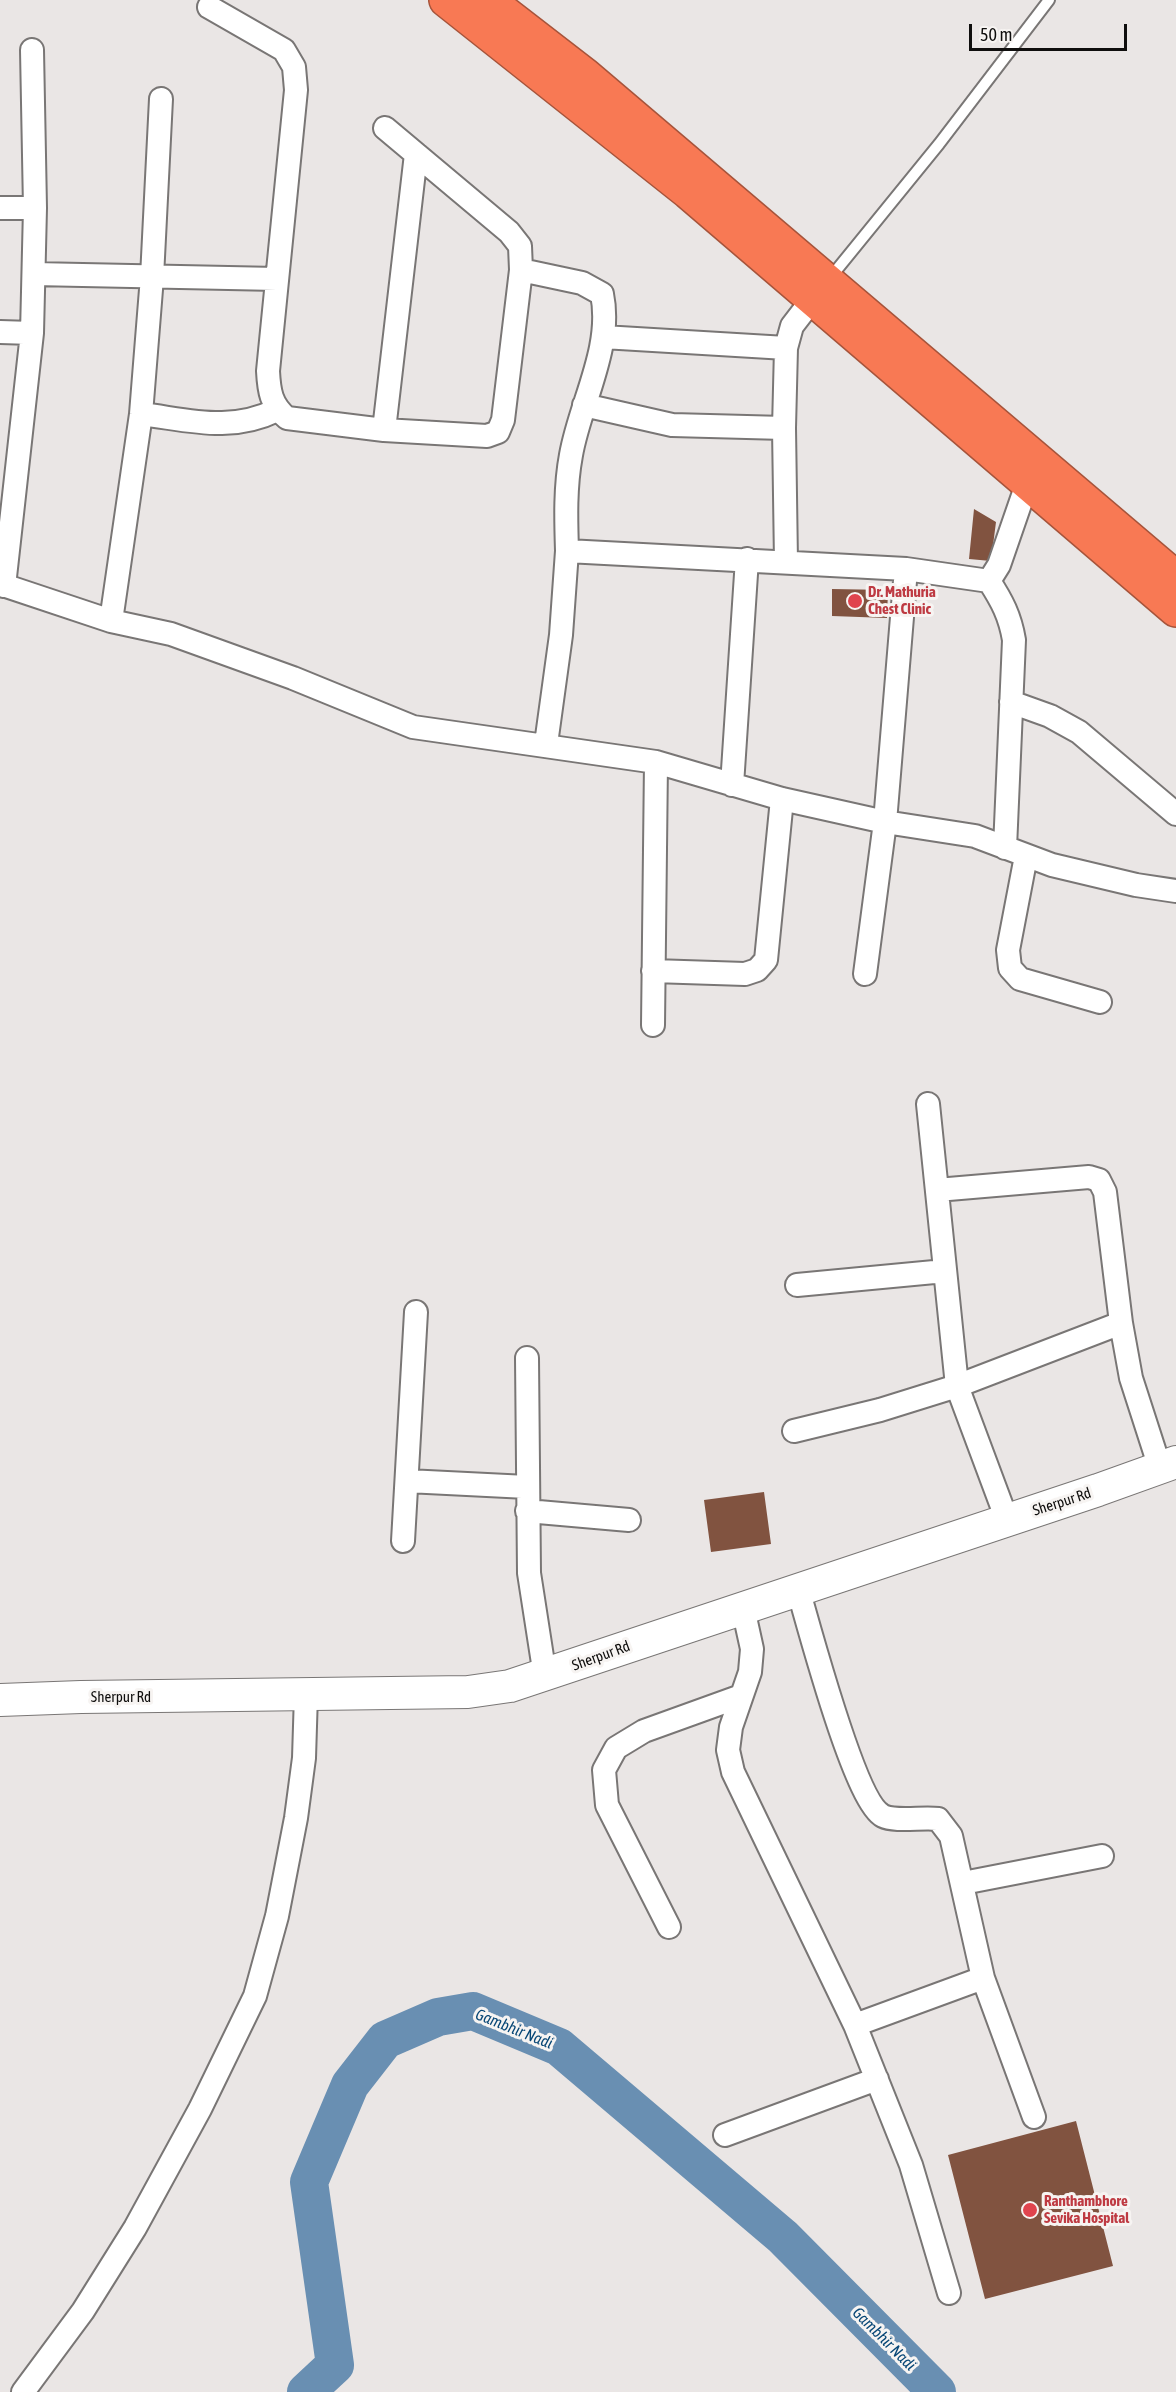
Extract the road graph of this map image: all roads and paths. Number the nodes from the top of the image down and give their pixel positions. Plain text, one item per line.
1 (446, 0) edge
2 (488, 0) edge
3 (1049, 0) edge
4 (209, 7) dead end
5 (32, 50) dead end
6 (161, 99) dead end
7 (386, 128) dead end
8 (416, 154) junction
9 (0, 208) edge
10 (35, 208) junction
11 (521, 270) junction
12 (34, 274) junction
13 (152, 276) junction
14 (277, 279) junction
15 (820, 290) junction
16 (0, 332) edge
17 (32, 333) junction
18 (603, 337) junction
19 (786, 348) junction
20 (584, 405) junction
21 (277, 410) junction
22 (141, 414) junction
23 (784, 428) junction
24 (384, 430) junction
25 (10, 438) edge
26 (1028, 481) junction
27 (567, 551) junction
28 (747, 559) junction
29 (786, 562) junction
30 (906, 569) junction
31 (1176, 578) edge
32 (989, 581) junction
33 (2, 585) edge
34 (1176, 610) edge
35 (111, 621) junction
36 (1011, 702) junction
37 (546, 744) junction
38 (656, 762) junction
39 (732, 785) junction
40 (782, 799) junction
41 (1176, 814) edge
42 (885, 822) junction
43 (1015, 852) junction
44 (1176, 891) edge
45 (653, 971) junction
46 (865, 974) dead end
47 (1100, 1002) dead end
48 (653, 1025) dead end
49 (928, 1104) dead end
50 (937, 1190) junction
51 (945, 1271) junction
52 (798, 1285) dead end
53 (416, 1312) dead end
54 (1121, 1323) junction
55 (527, 1358) dead end
56 (957, 1386) junction
57 (794, 1431) dead end
58 (1168, 1465) edge
59 (407, 1481) junction
60 (527, 1488) junction
61 (527, 1511) junction
62 (629, 1520) dead end
63 (1007, 1520) junction
64 (404, 1541) dead end
65 (798, 1589) junction
66 (743, 1608) junction
67 (545, 1676) junction
68 (306, 1694) junction
69 (741, 1696) junction
70 (0, 1700) edge
71 (1102, 1856) dead end
72 (963, 1883) junction
73 (669, 1927) dead end
74 (983, 1978) junction
75 (855, 2025) junction
76 (876, 2079) junction
77 (1034, 2117) dead end
78 (725, 2135) dead end
79 (949, 2293) dead end
80 (23, 2392) edge

1 - 15 highway
2 - 15 highway
3 - 15 lane
4 - 14 street
5 - 10 street
6 - 13 street
7 - 8 street
8 - 11 street
8 - 24 street
9 - 10 street
10 - 12 street
11 - 18 street
11 - 24 street
12 - 13 street
12 - 17 street
13 - 14 street
13 - 22 street
14 - 21 street
15 - 19 street
15 - 26 highway
15 - 31 highway
16 - 17 street
17 - 25 street
18 - 19 street
18 - 20 street
19 - 23 street
20 - 23 street
20 - 27 street
21 - 22 street
21 - 24 street
22 - 35 street
23 - 29 street
25 - 33 street
26 - 32 street
26 - 34 highway
27 - 28 street
27 - 37 street
28 - 29 street
28 - 39 street
29 - 30 street
30 - 32 street
30 - 42 street
32 - 36 street
33 - 35 street
35 - 37 street
36 - 41 street
36 - 43 street
37 - 38 street
38 - 39 street
38 - 45 street
39 - 40 street
40 - 42 street
40 - 45 street
42 - 43 street
42 - 46 street
43 - 44 street
43 - 47 street
45 - 48 street
49 - 50 street
50 - 51 street
50 - 54 street
51 - 52 street
51 - 56 street
53 - 59 street
54 - 56 street
54 - 58 street
55 - 60 street
56 - 57 street
56 - 63 street
58 - 63 street, Sherpur Rd
59 - 60 street
59 - 64 street
60 - 61 street
61 - 62 street
61 - 67 street
63 - 65 street, Sherpur Rd
65 - 66 street, Sherpur Rd
65 - 72 street
66 - 67 street, Sherpur Rd
66 - 69 street
67 - 68 street, Sherpur Rd
68 - 70 street, Sherpur Rd
68 - 80 street
69 - 73 street
69 - 75 street
71 - 72 street
72 - 74 street
74 - 75 street
74 - 77 street
75 - 76 street
76 - 78 street
76 - 79 street

